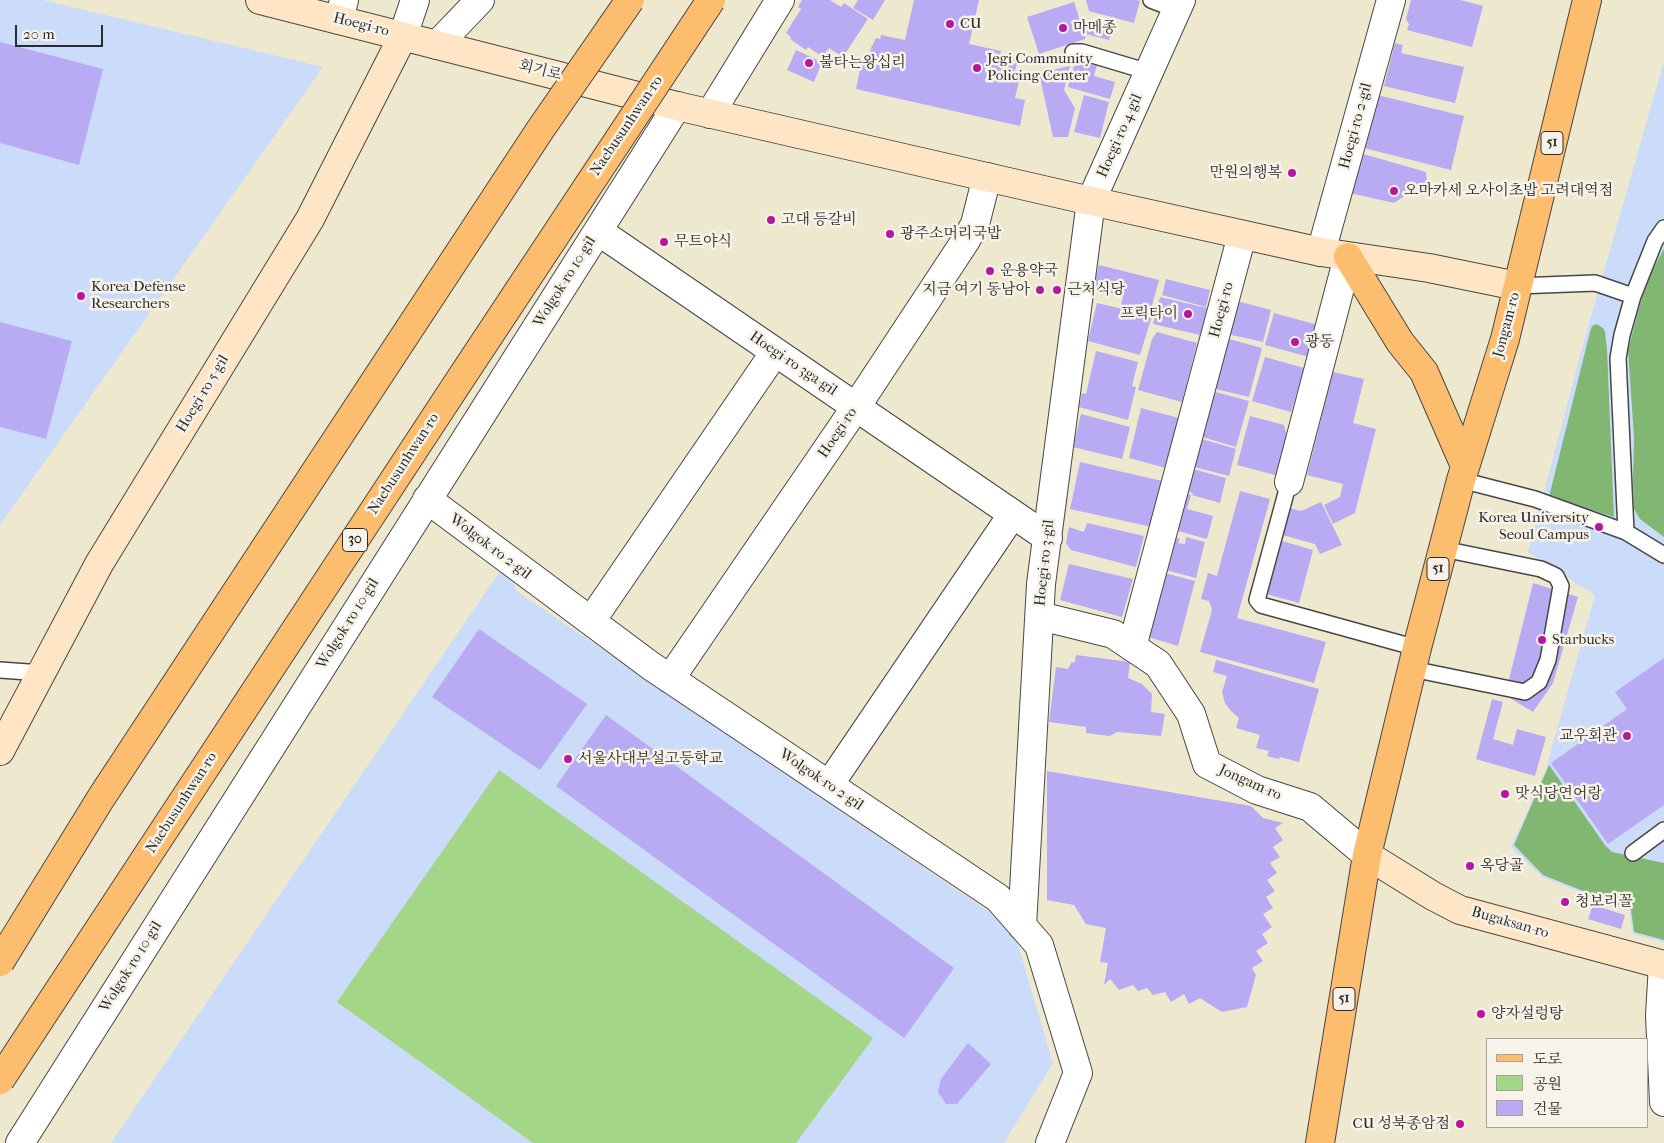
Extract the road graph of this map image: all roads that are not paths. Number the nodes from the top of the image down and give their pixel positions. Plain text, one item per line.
1 (260, 0) edge
2 (415, 0) edge
3 (480, 0) edge
4 (630, 0) edge
5 (711, 0) edge
6 (780, 0) edge
7 (1152, 0) edge
8 (1391, 0) edge
9 (1587, 0) edge
10 (1179, 5) edge
11 (342, 10) edge
12 (403, 36) junction
13 (437, 45) junction
14 (1073, 52) dead end
15 (1149, 72) junction
16 (677, 106) junction
17 (710, 114) junction
18 (987, 177) junction
19 (1091, 201) junction
20 (1664, 228) edge
21 (598, 231) junction
22 (1242, 235) junction
23 (1321, 252) junction
24 (1348, 257) junction
25 (1518, 286) junction
26 (1633, 296) junction
27 (775, 352) junction
28 (856, 407) junction
29 (1463, 473) junction
30 (1289, 482) joint
31 (427, 499) junction
32 (1012, 515) junction
33 (1626, 532) junction
34 (1048, 538) junction
35 (1443, 548) junction
36 (1664, 555) edge
37 (1040, 616) junction
38 (591, 621) junction
39 (1132, 646) junction
40 (1415, 658) junction
41 (0, 670) edge
42 (42, 673) junction
43 (670, 679) junction
44 (0, 751) edge
45 (829, 785) junction
46 (1664, 830) edge
47 (1633, 854) dead end
48 (1367, 855) junction
49 (1022, 926) junction
50 (0, 962) edge
51 (1663, 965) edge
52 (0, 1080) edge
53 (1664, 1102) edge
54 (20, 1143) edge
55 (1050, 1143) edge
56 (1320, 1143) edge

1 - 11 main road, Hoegi-ro
2 - 12 street
3 - 13 street
4 - 50 main road, bridge
5 - 52 main road, Naebusunhwan-ro / 30, bridge
6 - 17 street
7 - 10 lane, Hoegi-ro 4-gil
8 - 23 street, Hoegi-ro 2-gil
9 - 25 main road, Jongam-ro / 51
10 - 15 street, Hoegi-ro 4-gil
11 - 12 main road, Hoegi-ro
12 - 13 main road, 회기로
12 - 42 main road, Hoegi-ro 5-gil
13 - 16 main road, 회기로, bridge
14 - 15 lane
15 - 19 street, Hoegi-ro 4-gil
16 - 17 main road
16 - 21 street, Wolgok-ro 10-gil
17 - 18 main road
18 - 19 main road
18 - 28 street, Hoegi-ro
19 - 22 main road
19 - 34 street, Hoegi-ro 3-gil
20 - 26 lane
21 - 27 street, Hoegi-ro 3ga-gil
21 - 31 street, Wolgok-ro 10-gil
22 - 23 main road
22 - 39 street, Hoegi-ro
23 - 24 main road
24 - 25 main road
24 - 29 main road
24 - 30 street
25 - 26 lane
25 - 29 main road, Jongam-ro / 51
26 - 33 lane
27 - 28 street, Hoegi-ro 3ga-gil
27 - 38 street
28 - 32 street, Hoegi-ro 3ga-gil
28 - 43 street, Hoegi-ro
29 - 33 lane
29 - 35 main road, Jongam-ro / 51
30 - 40 lane
31 - 38 street, Wolgok-ro 2-gil
31 - 54 street, Wolgok-ro 10-gil
32 - 34 street, Hoegi-ro 3ga-gil
32 - 45 street
33 - 36 lane
34 - 37 street, Hoegi-ro 3-gil
35 - 40 main road, Jongam-ro / 51
35 - 40 lane
37 - 39 street, Jongam-ro
37 - 49 street, Hoegi-ro 3-gil
38 - 43 street, Wolgok-ro 2-gil
39 - 48 street, Jongam-ro
40 - 48 main road, Jongam-ro / 51
41 - 42 lane
42 - 44 main road, Hoegi-ro 5-gil
43 - 45 street, Wolgok-ro 2-gil
45 - 49 street, Wolgok-ro 2-gil
46 - 47 lane
48 - 51 main road, Bugaksan-ro
48 - 56 main road, Jongam-ro / 51
49 - 55 street, Wolgok-ro 2-gil
51 - 53 street

